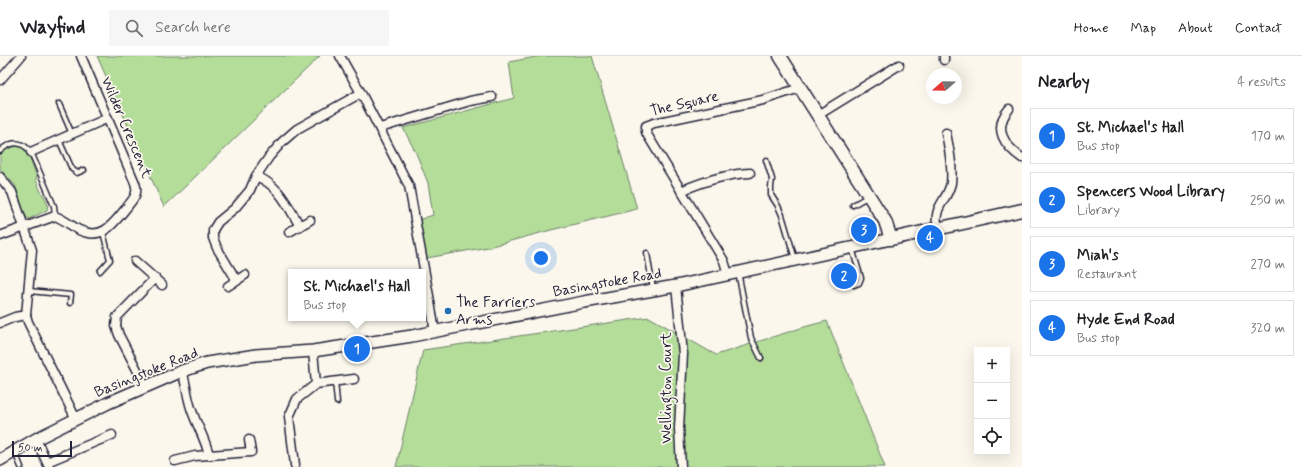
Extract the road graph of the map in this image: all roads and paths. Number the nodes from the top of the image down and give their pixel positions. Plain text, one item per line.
1 (21, 56) edge
2 (81, 56) edge
3 (340, 56) edge
4 (780, 56) edge
5 (899, 64) dead end
6 (0, 80) edge
7 (800, 88) junction
8 (361, 94) junction
9 (492, 97) dead end
10 (59, 104) dead end
11 (1009, 109) dead end
12 (818, 115) junction
13 (108, 118) junction
14 (380, 128) junction
15 (946, 133) dead end
16 (72, 134) junction
17 (59, 139) junction
18 (0, 151) edge
19 (31, 152) junction
20 (1022, 158) edge
21 (766, 160) dead end
22 (84, 170) dead end
23 (750, 173) dead end
24 (256, 176) junction
25 (0, 177) edge
26 (681, 191) junction
27 (870, 196) junction
28 (853, 205) dead end
29 (1022, 210) edge
30 (55, 216) junction
31 (310, 220) dead end
32 (300, 226) junction
33 (25, 227) junction
34 (938, 229) junction
35 (103, 232) junction
36 (289, 232) dead end
37 (0, 236) edge
38 (891, 239) junction
39 (852, 248) junction
40 (647, 253) dead end
41 (795, 259) junction
42 (135, 260) dead end
43 (424, 269) edge
44 (100, 271) dead end
45 (733, 273) junction
46 (245, 276) dead end
47 (155, 278) junction
48 (237, 280) junction
49 (426, 280) edge
50 (162, 284) dead end
51 (854, 285) dead end
52 (228, 286) dead end
53 (676, 286) junction
54 (653, 290) junction
55 (29, 291) junction
56 (70, 303) dead end
57 (26, 315) junction
58 (0, 323) edge
59 (435, 332) junction
60 (313, 351) junction
61 (761, 358) dead end
62 (182, 371) junction
63 (354, 379) dead end
64 (335, 381) junction
65 (316, 384) junction
66 (146, 387) junction
67 (337, 402) dead end
68 (76, 419) junction
69 (112, 435) dead end
70 (36, 439) junction
71 (249, 440) dead end
72 (14, 452) junction
73 (209, 455) junction
74 (0, 460) edge
75 (175, 461) dead end
76 (48, 465) edge
77 (295, 465) dead end
78 (21, 467) edge
79 (681, 467) edge

1 - 6 street
2 - 13 street, Wilder Crescent
3 - 8 street
4 - 7 main road
5 - 12 street
7 - 12 main road
7 - 26 street, The Square
8 - 14 street
8 - 24 street
9 - 14 street
10 - 16 lane
11 - 20 street
12 - 27 main road
13 - 16 street
13 - 35 street, Wilder Crescent
14 - 43 street
15 - 34 street
16 - 17 street
17 - 19 street
17 - 22 lane
18 - 19 lane
19 - 30 lane
21 - 41 lane
23 - 26 street
24 - 32 street
24 - 48 street
25 - 33 street
26 - 45 street, The Square
27 - 28 lane
27 - 38 main road
29 - 34 main road, Basingstoke Road
30 - 33 street
30 - 35 street
31 - 32 street
32 - 36 street
33 - 37 street
33 - 55 street
34 - 38 main road, Basingstoke Road
35 - 44 lane
38 - 39 street, Basingstoke Road
39 - 41 street, Basingstoke Road
39 - 51 lane
40 - 54 lane
41 - 45 street, Basingstoke Road
42 - 47 street
45 - 53 street, Basingstoke Road
45 - 61 lane
46 - 48 street
47 - 50 street
47 - 66 street
48 - 52 street
49 - 59 street
53 - 54 street, Basingstoke Road
53 - 79 street, Wellington Court
54 - 59 street, Basingstoke Road
55 - 56 lane
55 - 57 street
57 - 58 street
57 - 68 street
59 - 60 street, Basingstoke Road
60 - 62 street, Basingstoke Road
60 - 65 street
62 - 66 street, Basingstoke Road
62 - 73 street
63 - 64 street
64 - 65 street
64 - 67 lane
65 - 77 street
66 - 68 street, Basingstoke Road
68 - 70 street, Basingstoke Road
69 - 76 street
70 - 72 street, Basingstoke Road
70 - 76 street
71 - 73 street
72 - 74 street, Basingstoke Road
72 - 78 lane
73 - 75 street

